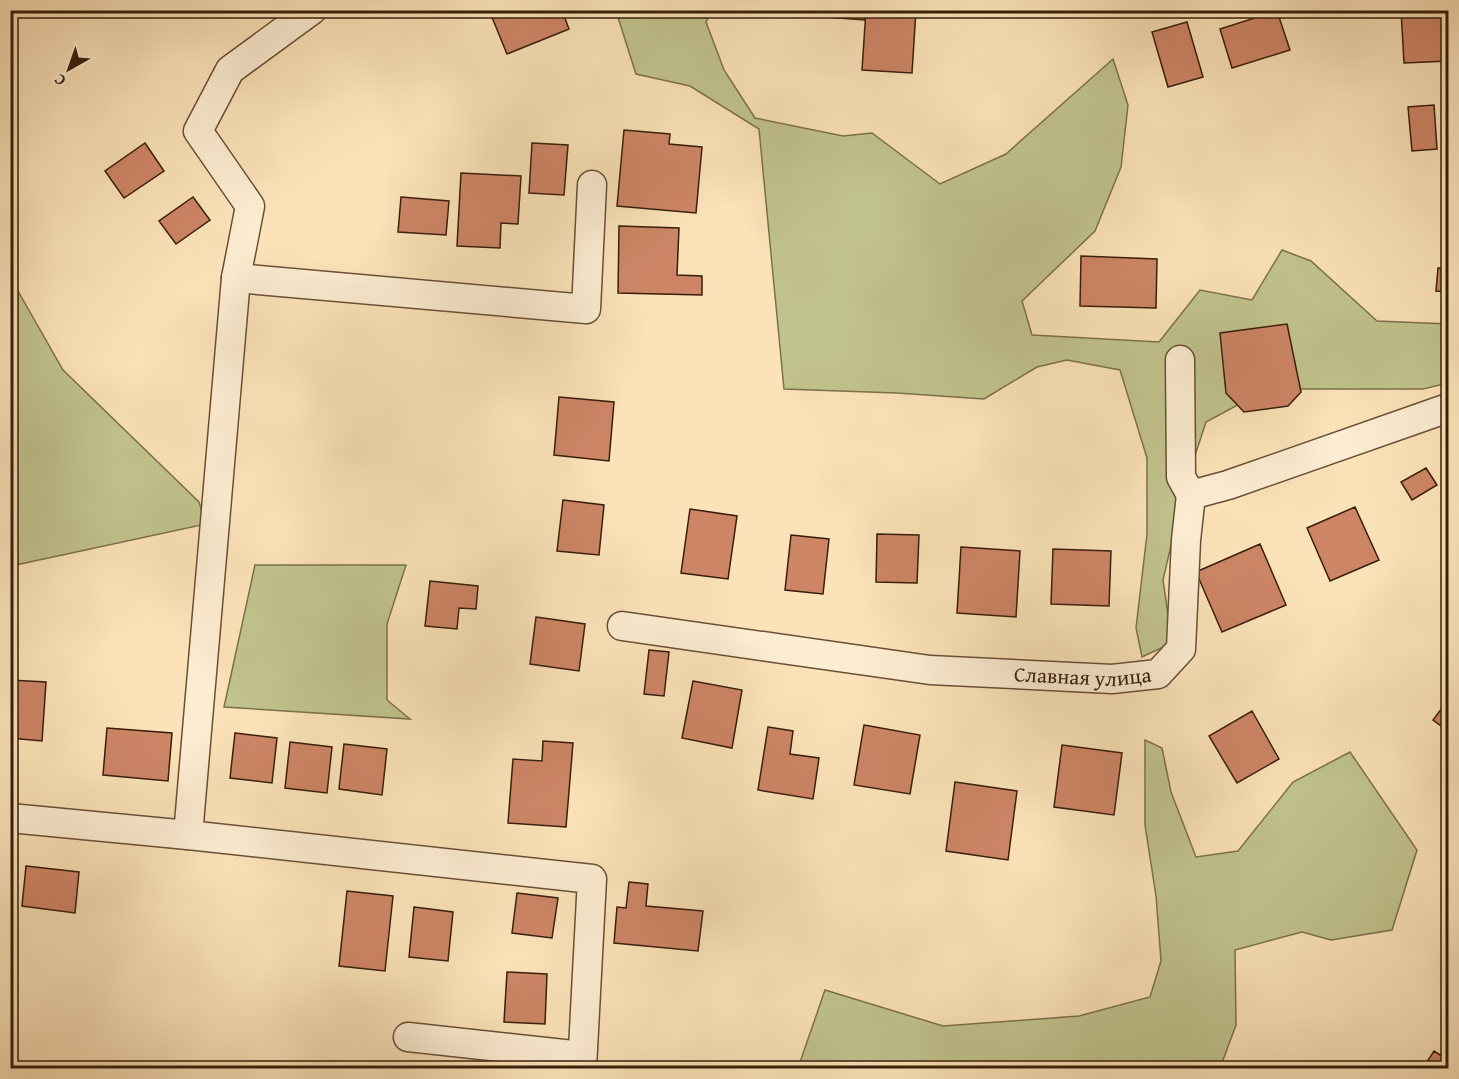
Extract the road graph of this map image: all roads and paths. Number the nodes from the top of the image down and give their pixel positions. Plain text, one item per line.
1 (312, 10) edge
2 (591, 185) dead end
3 (236, 278) junction
4 (1180, 360) dead end
5 (1449, 408) edge
6 (1191, 495) junction
7 (622, 626) dead end
8 (10, 818) edge
9 (188, 835) junction
10 (408, 1037) dead end
11 (582, 1062) edge

1 - 3 street
2 - 3 street
3 - 9 street
4 - 6 street
5 - 6 street
6 - 7 street, Славная улица
8 - 9 street
9 - 11 street
10 - 11 street

